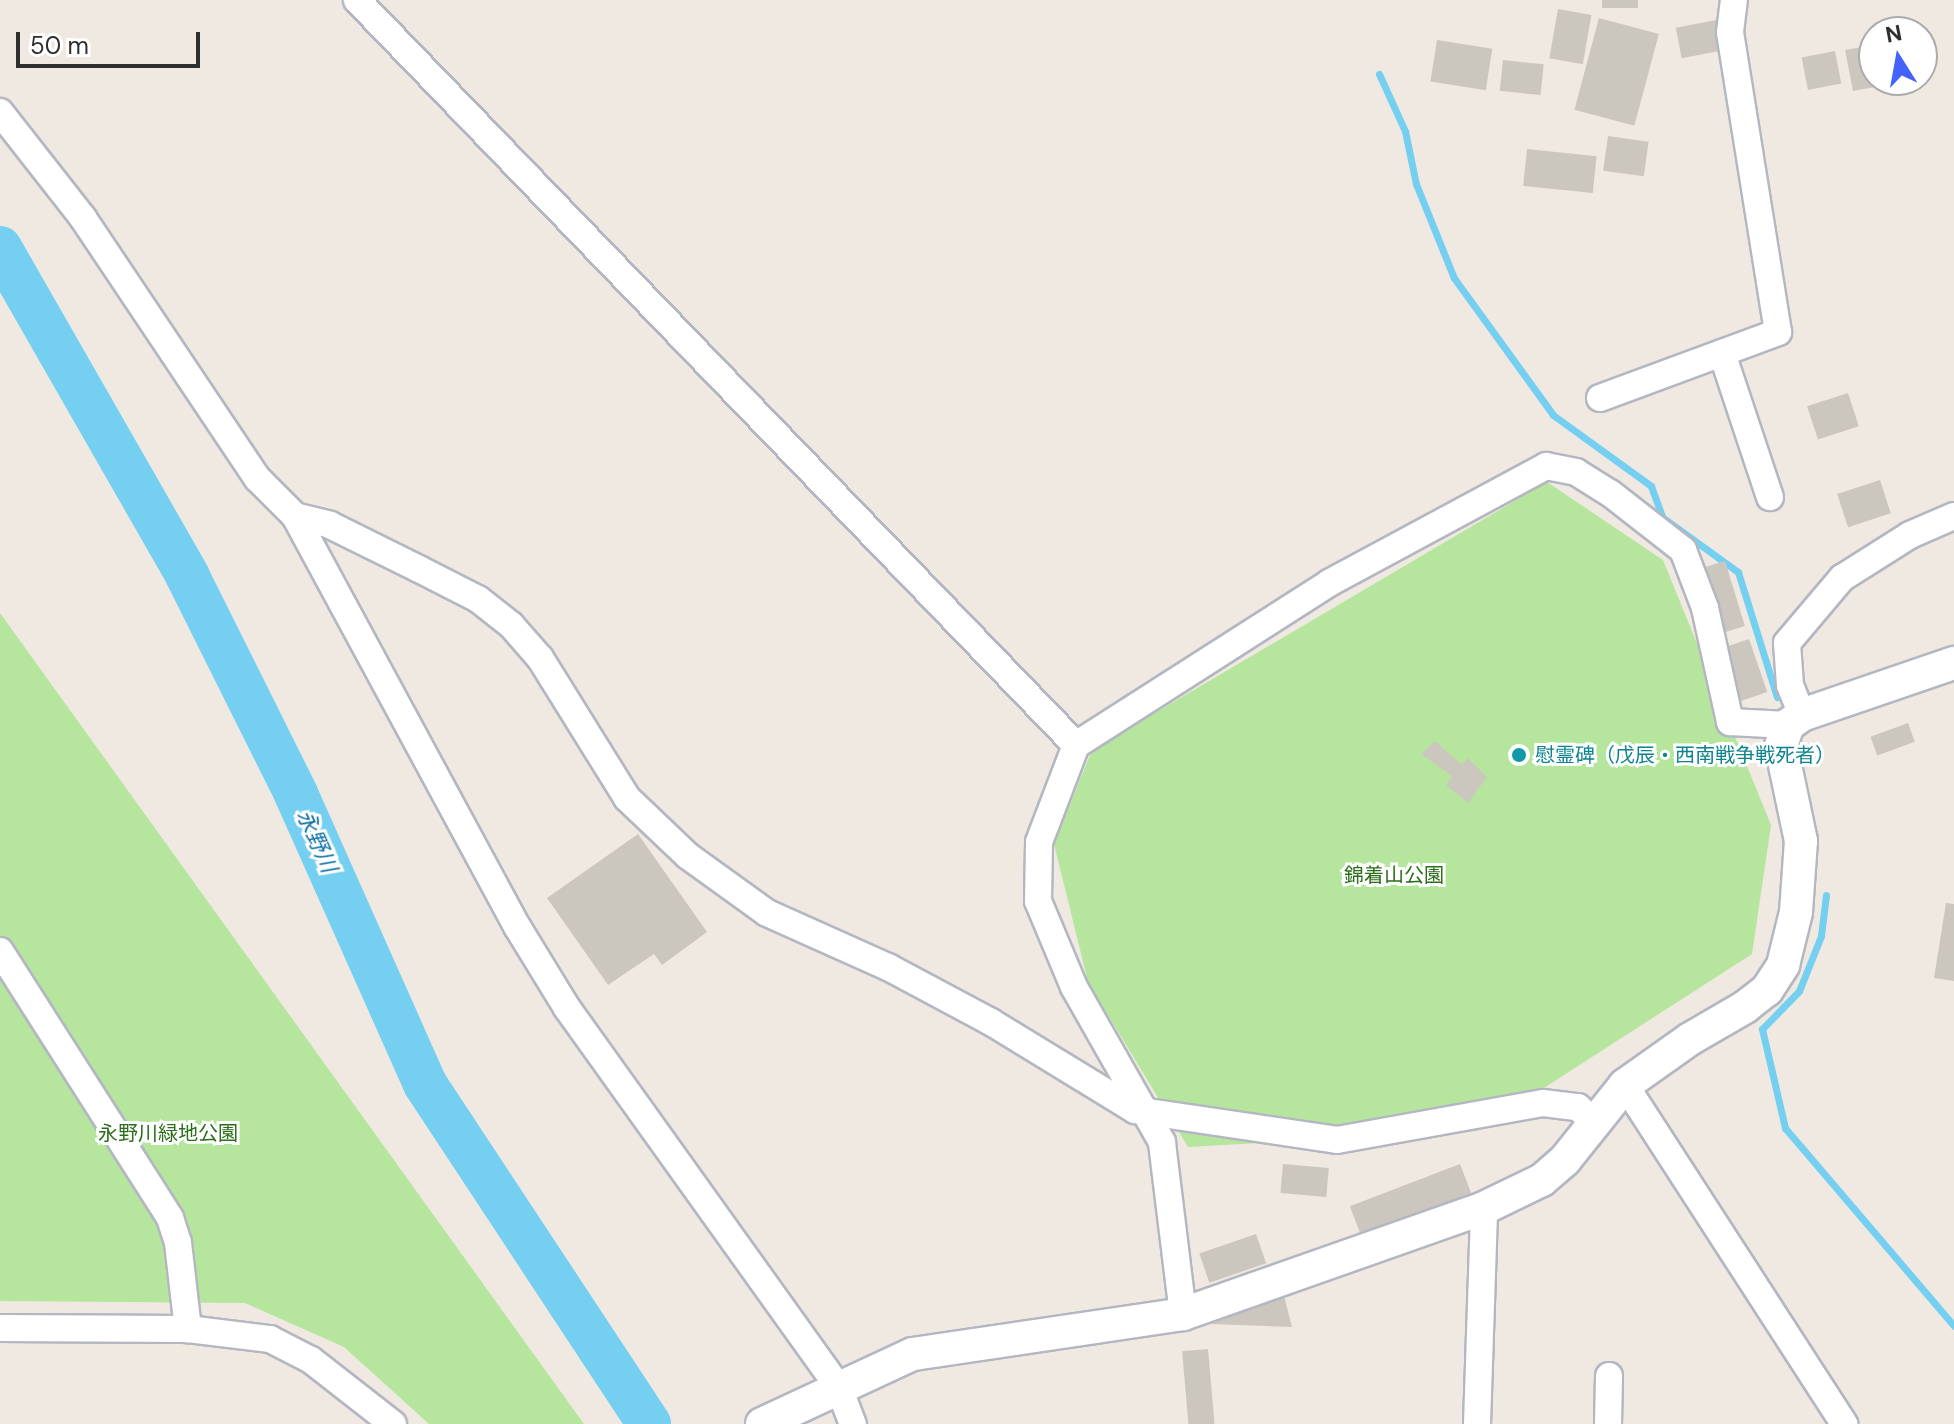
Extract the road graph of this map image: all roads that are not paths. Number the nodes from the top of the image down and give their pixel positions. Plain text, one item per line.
1 (357, 0) edge
2 (1734, 0) edge
3 (0, 112) edge
4 (1722, 353) junction
5 (1600, 398) dead end
6 (1770, 497) dead end
7 (295, 516) junction
8 (1954, 516) edge
9 (1954, 663) edge
10 (1795, 720) junction
11 (1076, 745) junction
12 (0, 951) edge
13 (1625, 1085) junction
14 (1149, 1114) junction
15 (1592, 1121) junction
16 (1484, 1208) junction
17 (1183, 1314) junction
18 (0, 1328) edge
19 (188, 1329) junction
20 (1609, 1376) dead end
21 (826, 1395) junction
22 (393, 1424) edge
23 (762, 1424) edge
24 (853, 1424) edge
25 (1477, 1424) edge
26 (1608, 1424) edge
27 (1844, 1424) edge

1 - 11 street
2 - 4 street
3 - 7 street
4 - 5 street
4 - 6 street
7 - 14 street
7 - 21 street
8 - 10 street
9 - 10 street
10 - 11 street
10 - 13 street
11 - 14 street
12 - 19 street
13 - 15 street
13 - 27 street
14 - 15 street
14 - 17 street
15 - 16 street
16 - 17 street
16 - 25 street
17 - 21 street
18 - 19 street
19 - 22 street
20 - 26 street
21 - 23 street
21 - 24 street

